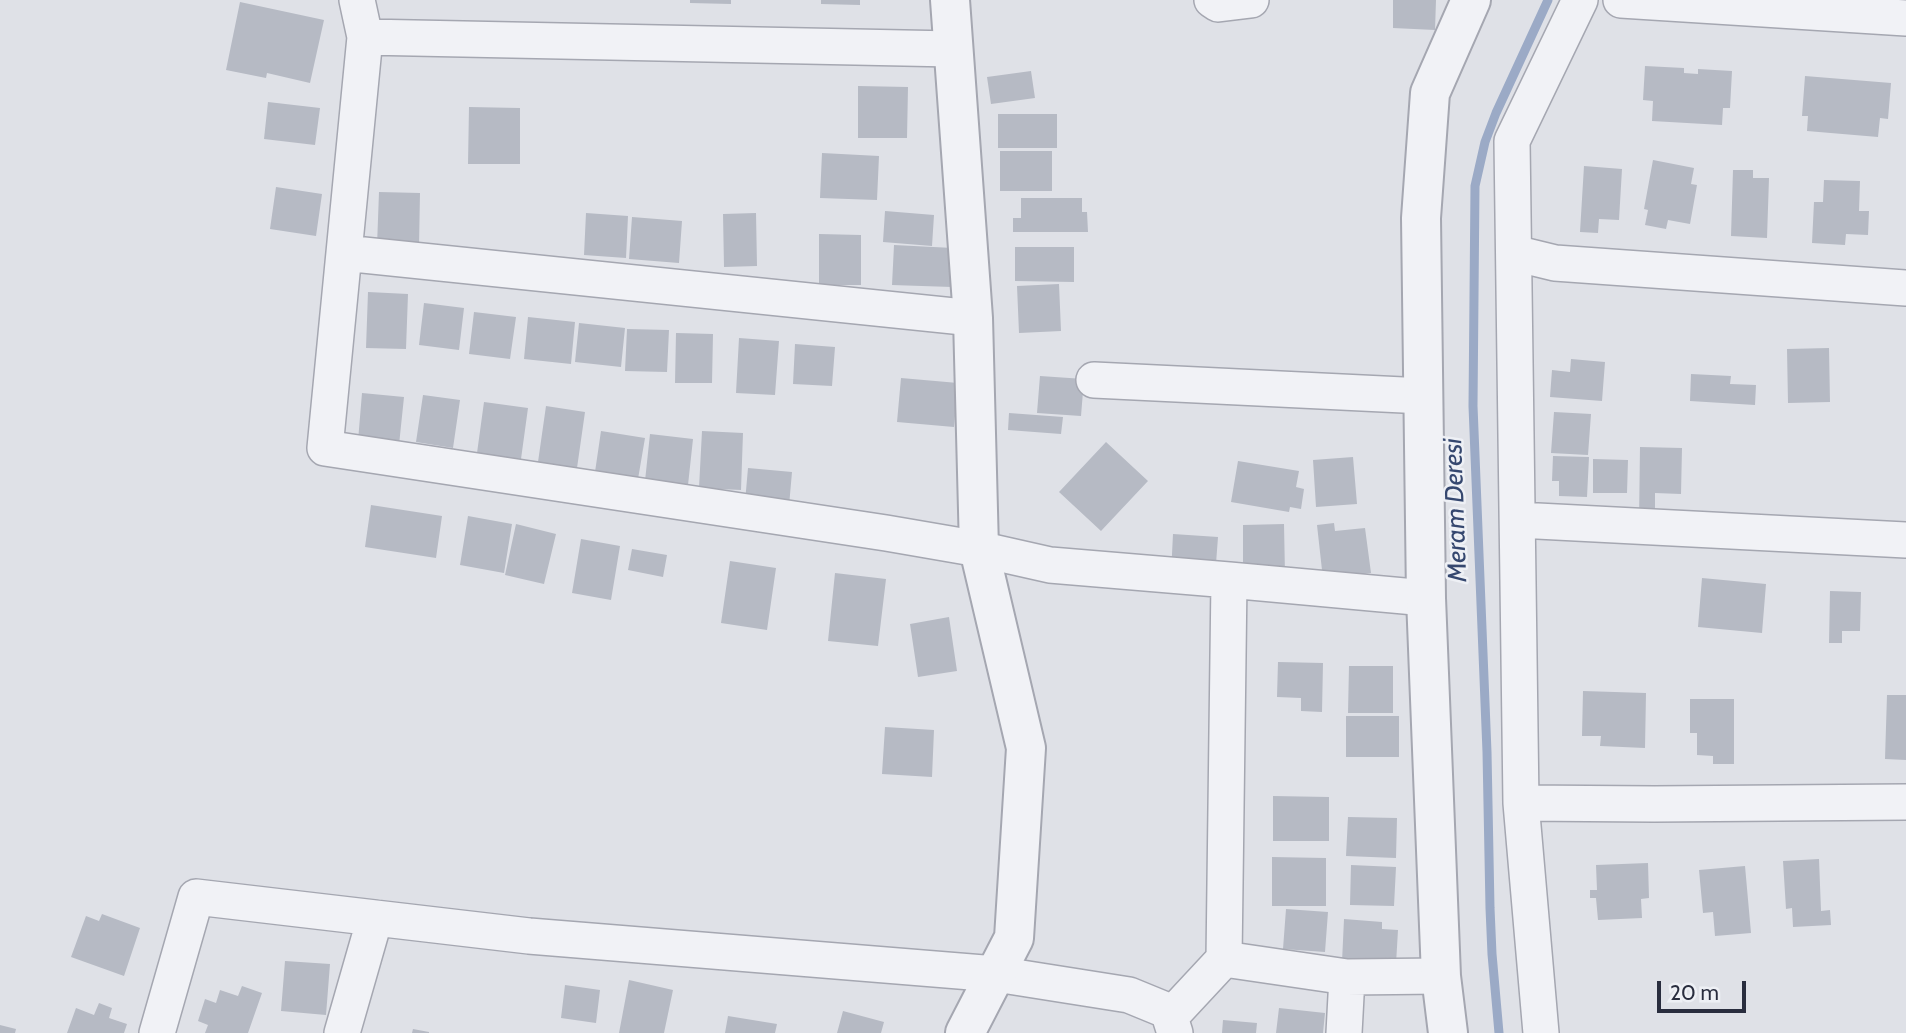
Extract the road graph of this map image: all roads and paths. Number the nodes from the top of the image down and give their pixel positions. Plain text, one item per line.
1 (357, 0) edge
2 (950, 0) edge
3 (1212, 0) edge
4 (1251, 0) edge
5 (1471, 0) edge
6 (1620, 0) edge
7 (1579, 2) edge
8 (1906, 18) edge
9 (365, 37) junction
10 (953, 49) junction
11 (344, 253) junction
12 (1514, 253) junction
13 (1906, 288) edge
14 (973, 317) junction
15 (1094, 380) dead end
16 (1424, 396) junction
17 (1518, 520) junction
18 (1906, 540) edge
19 (979, 549) junction
20 (1229, 580) junction
21 (1426, 598) junction
22 (1906, 802) edge
23 (1521, 803) junction
24 (375, 918) junction
25 (1224, 959) junction
26 (996, 974) junction
27 (1441, 976) junction
28 (1347, 977) junction
29 (1172, 1025) edge
30 (157, 1033) edge
31 (342, 1033) edge
32 (965, 1033) edge
33 (1344, 1033) edge
34 (1448, 1033) edge
35 (1541, 1033) edge

1 - 9 street
2 - 10 street
3 - 4 street
5 - 16 street
6 - 7 street
6 - 8 street
7 - 12 street
9 - 10 street
9 - 11 street
10 - 14 street
11 - 14 street
11 - 19 street
12 - 13 street
12 - 17 street
14 - 19 street
15 - 16 street
16 - 21 street
17 - 18 street
17 - 23 street
19 - 20 street
19 - 26 street
20 - 21 street
20 - 25 street
21 - 27 street
22 - 23 street
23 - 35 street
24 - 26 street
24 - 30 street
24 - 31 street
25 - 28 street
25 - 29 street
26 - 29 street
26 - 32 street
27 - 28 street
27 - 34 street
28 - 33 street

